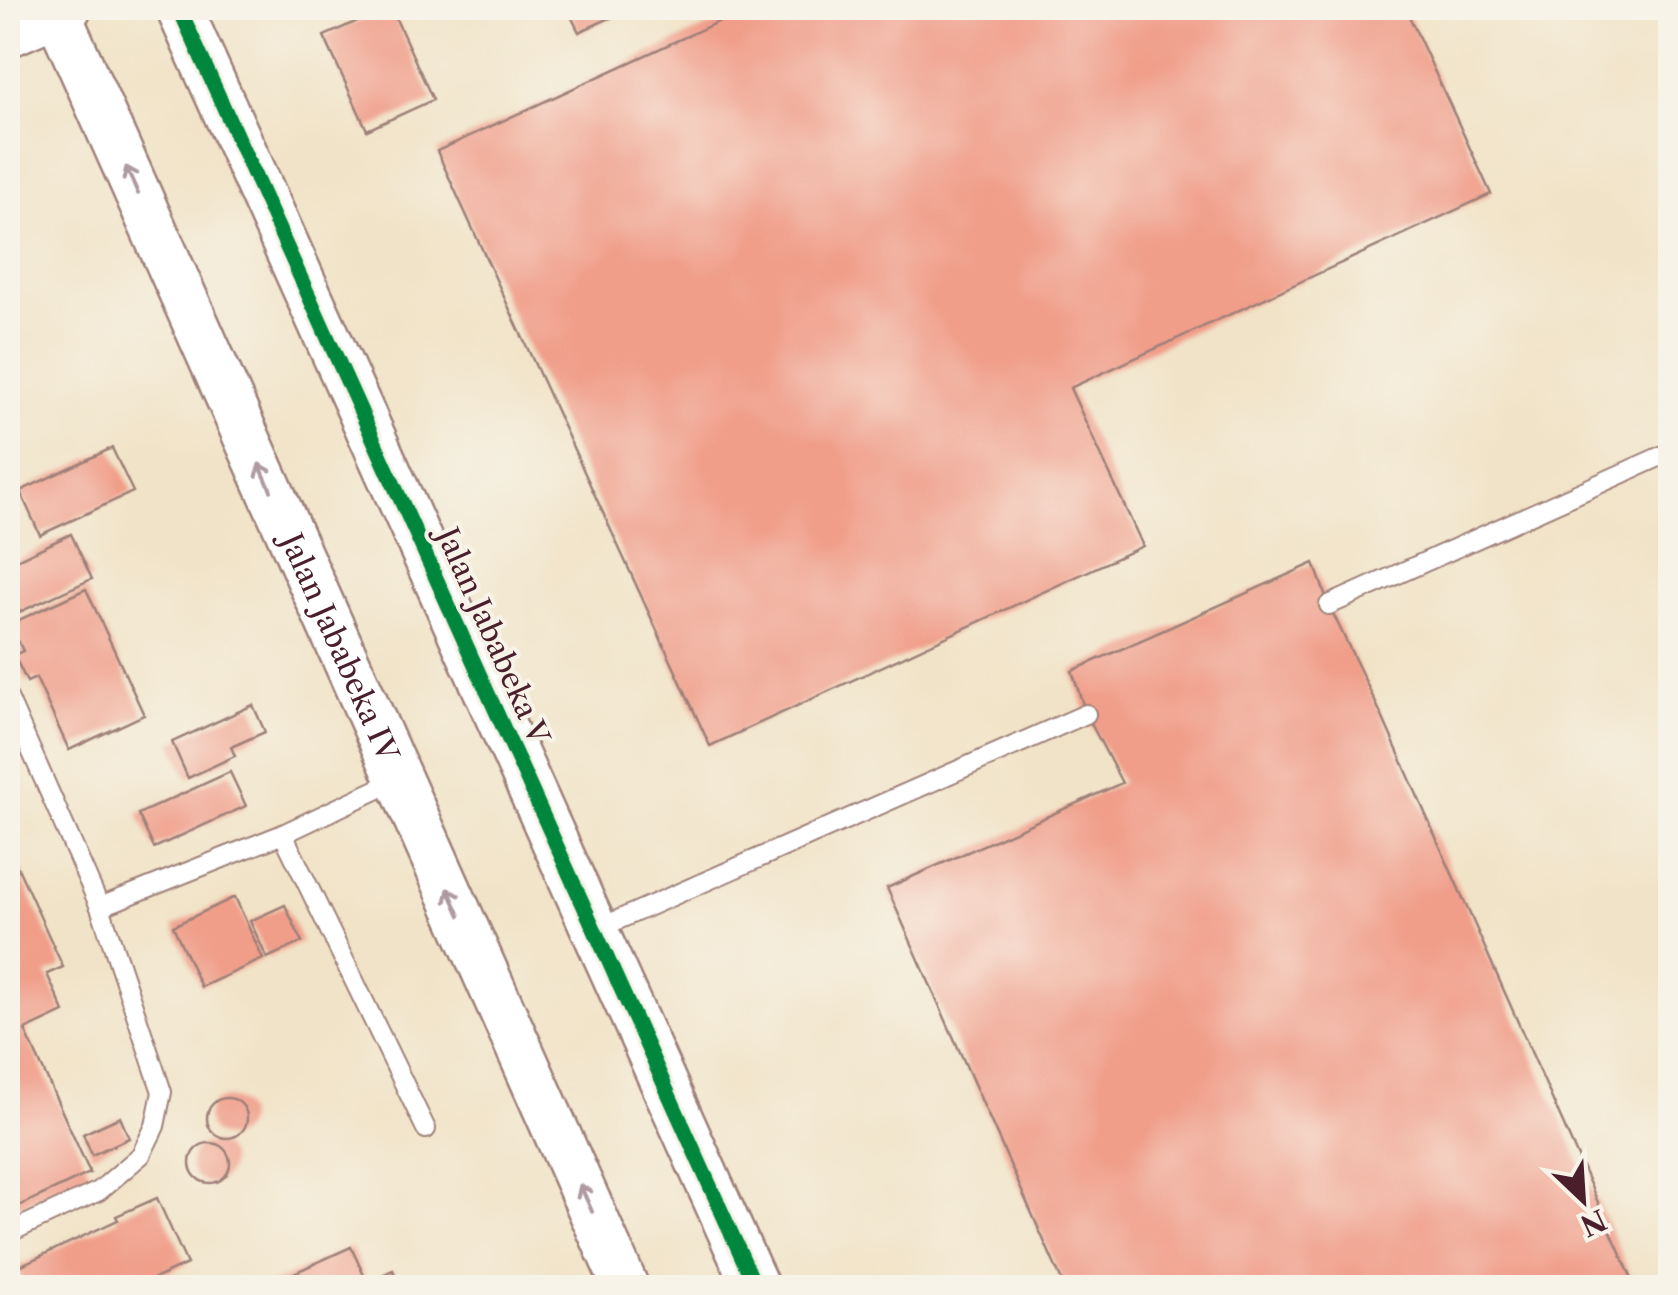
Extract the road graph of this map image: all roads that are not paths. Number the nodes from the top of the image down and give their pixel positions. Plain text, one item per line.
1 (180, 8) edge
2 (60, 9) edge
3 (8, 34) edge
4 (1670, 452) edge
5 (1328, 604) dead end
6 (8, 698) edge
7 (1086, 714) dead end
8 (399, 780) junction
9 (283, 834) junction
10 (100, 907) junction
11 (595, 930) junction
12 (426, 1129) dead end
13 (8, 1233) edge
14 (626, 1288) edge
15 (756, 1288) edge

1 - 11 street, Jalan Jababeka V
2 - 3 street
8 -> 2 street, Jalan Jababeka IV
4 - 5 lane
6 - 10 lane
7 - 11 lane
8 - 9 lane
14 -> 8 street, Jalan Jababeka IV
9 - 10 lane
9 - 12 lane
10 - 13 lane
11 - 15 street, Jalan Jababeka V

